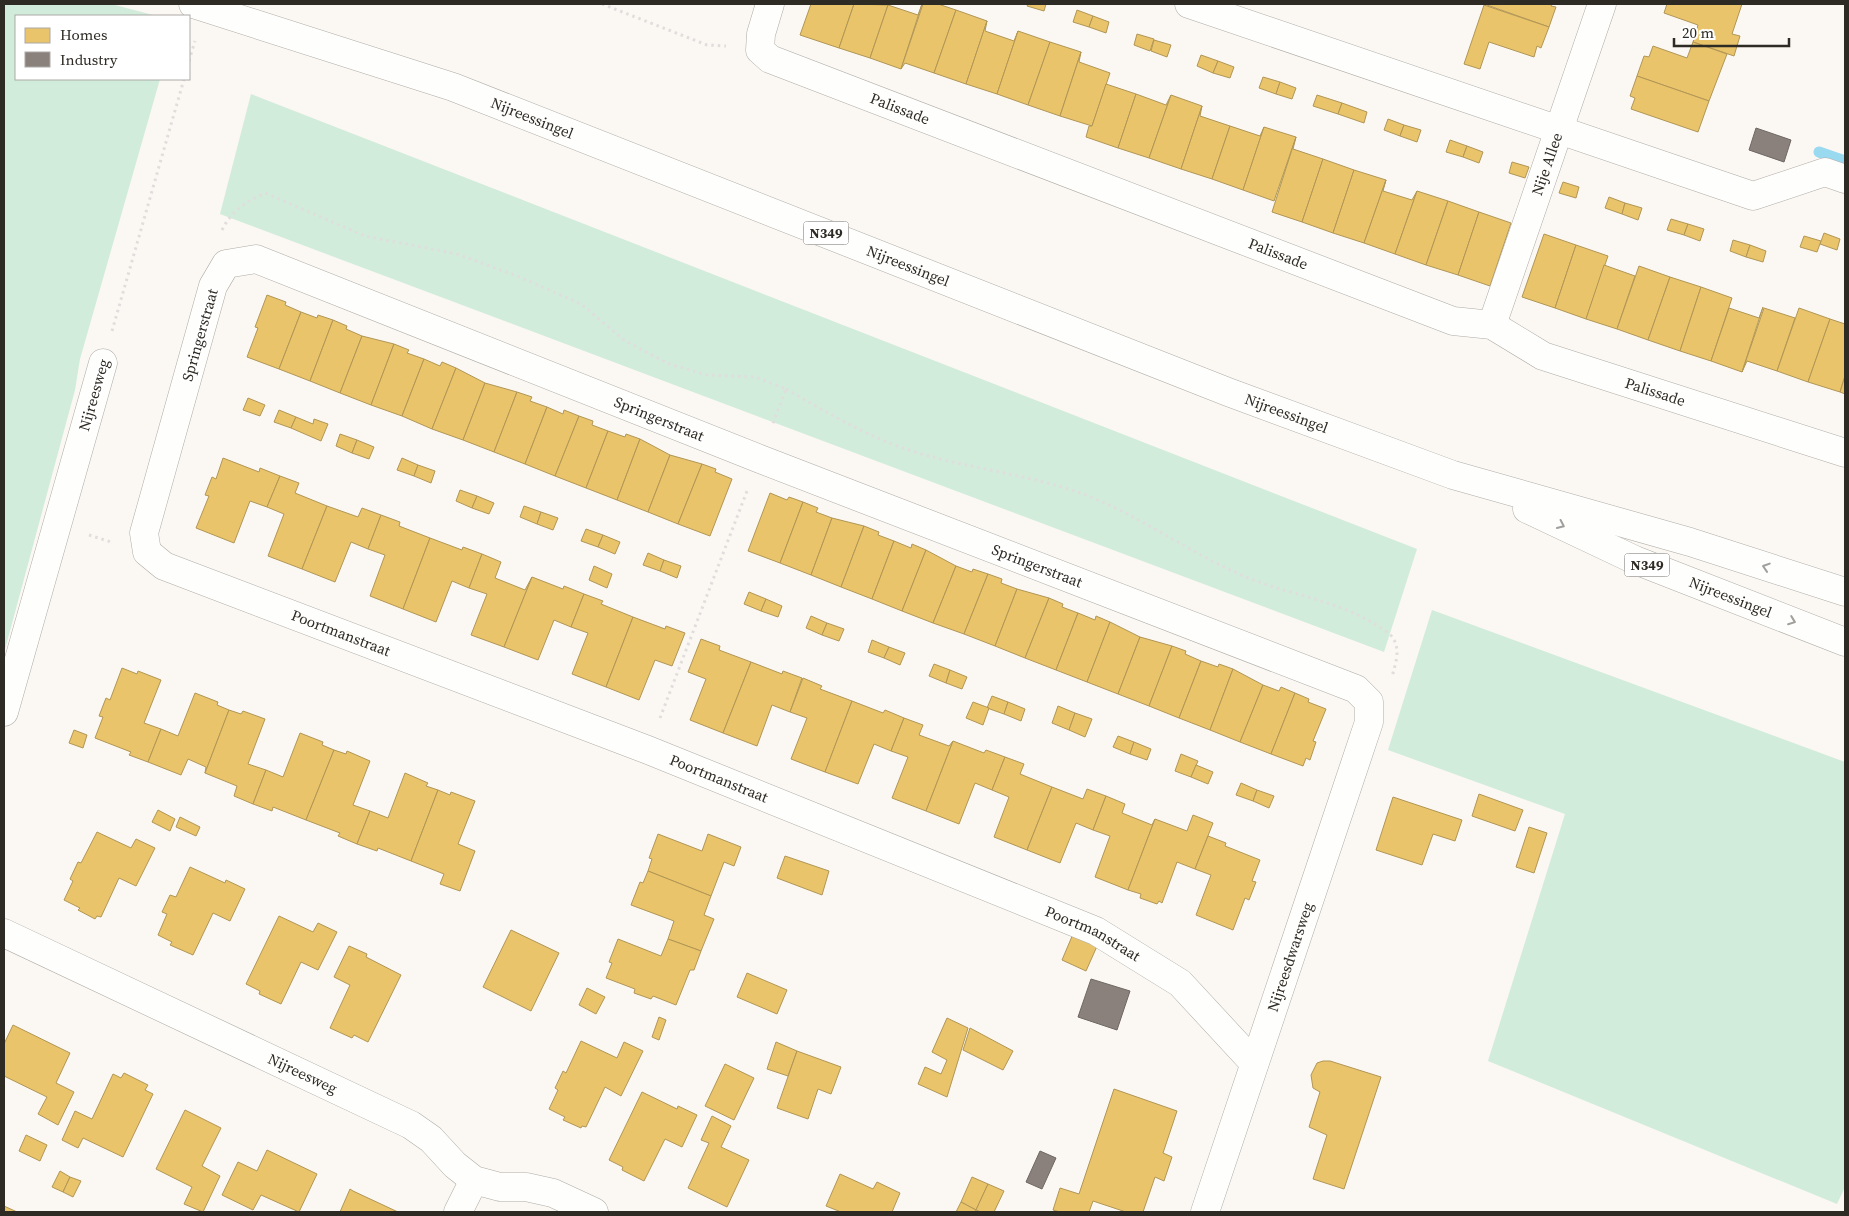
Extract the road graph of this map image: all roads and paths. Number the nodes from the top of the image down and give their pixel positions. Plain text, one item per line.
1 (193, 4) edge
2 (602, 4) edge
3 (770, 4) edge
4 (1189, 4) edge
5 (1602, 4) edge
6 (195, 40) dead end
7 (760, 50) junction
8 (190, 58) edge
9 (184, 80) edge
10 (1558, 129) junction
11 (1845, 179) edge
12 (226, 264) junction
13 (1492, 324) junction
14 (103, 363) joint
15 (786, 389) junction
16 (1845, 453) edge
17 (760, 459) junction
18 (1454, 475) junction
19 (57, 525) junction
20 (145, 542) junction
21 (1845, 592) edge
22 (1845, 642) edge
23 (1368, 702) junction
24 (4, 712) edge
25 (648, 750) junction
26 (4, 933) edge
27 (1254, 1063) junction
28 (474, 1180) junction
29 (458, 1212) edge
30 (594, 1212) edge
31 (1205, 1212) edge

1 - 18 street, Nijreessingel / N349
2 - 7 path
3 - 7 street
4 - 10 street
5 - 10 street, Nije Allee
6 - 8 path
7 - 13 street, Palissade
9 - 14 path, Nijreesweg
10 - 11 street
10 - 13 street, Nije Allee
12 - 15 path
12 - 17 street, Springerstraat
12 - 20 street, Springerstraat
13 - 16 street, Palissade
14 - 19 street, Nijreesweg
15 - 17 path
15 - 23 path
17 - 23 street, Springerstraat
17 - 25 path
21 -> 18 street, Nijreessingel / N349
18 -> 22 street, Nijreessingel / N349
19 - 20 path
19 - 24 street, Nijreesweg
20 - 25 street, Poortmanstraat
23 - 27 street, Nijreesdwarsweg
25 - 27 street, Poortmanstraat
26 - 28 street, Nijreesweg
27 - 31 street, Nijreesdwarsweg
28 - 29 street
28 - 30 street, Nijreesweg

